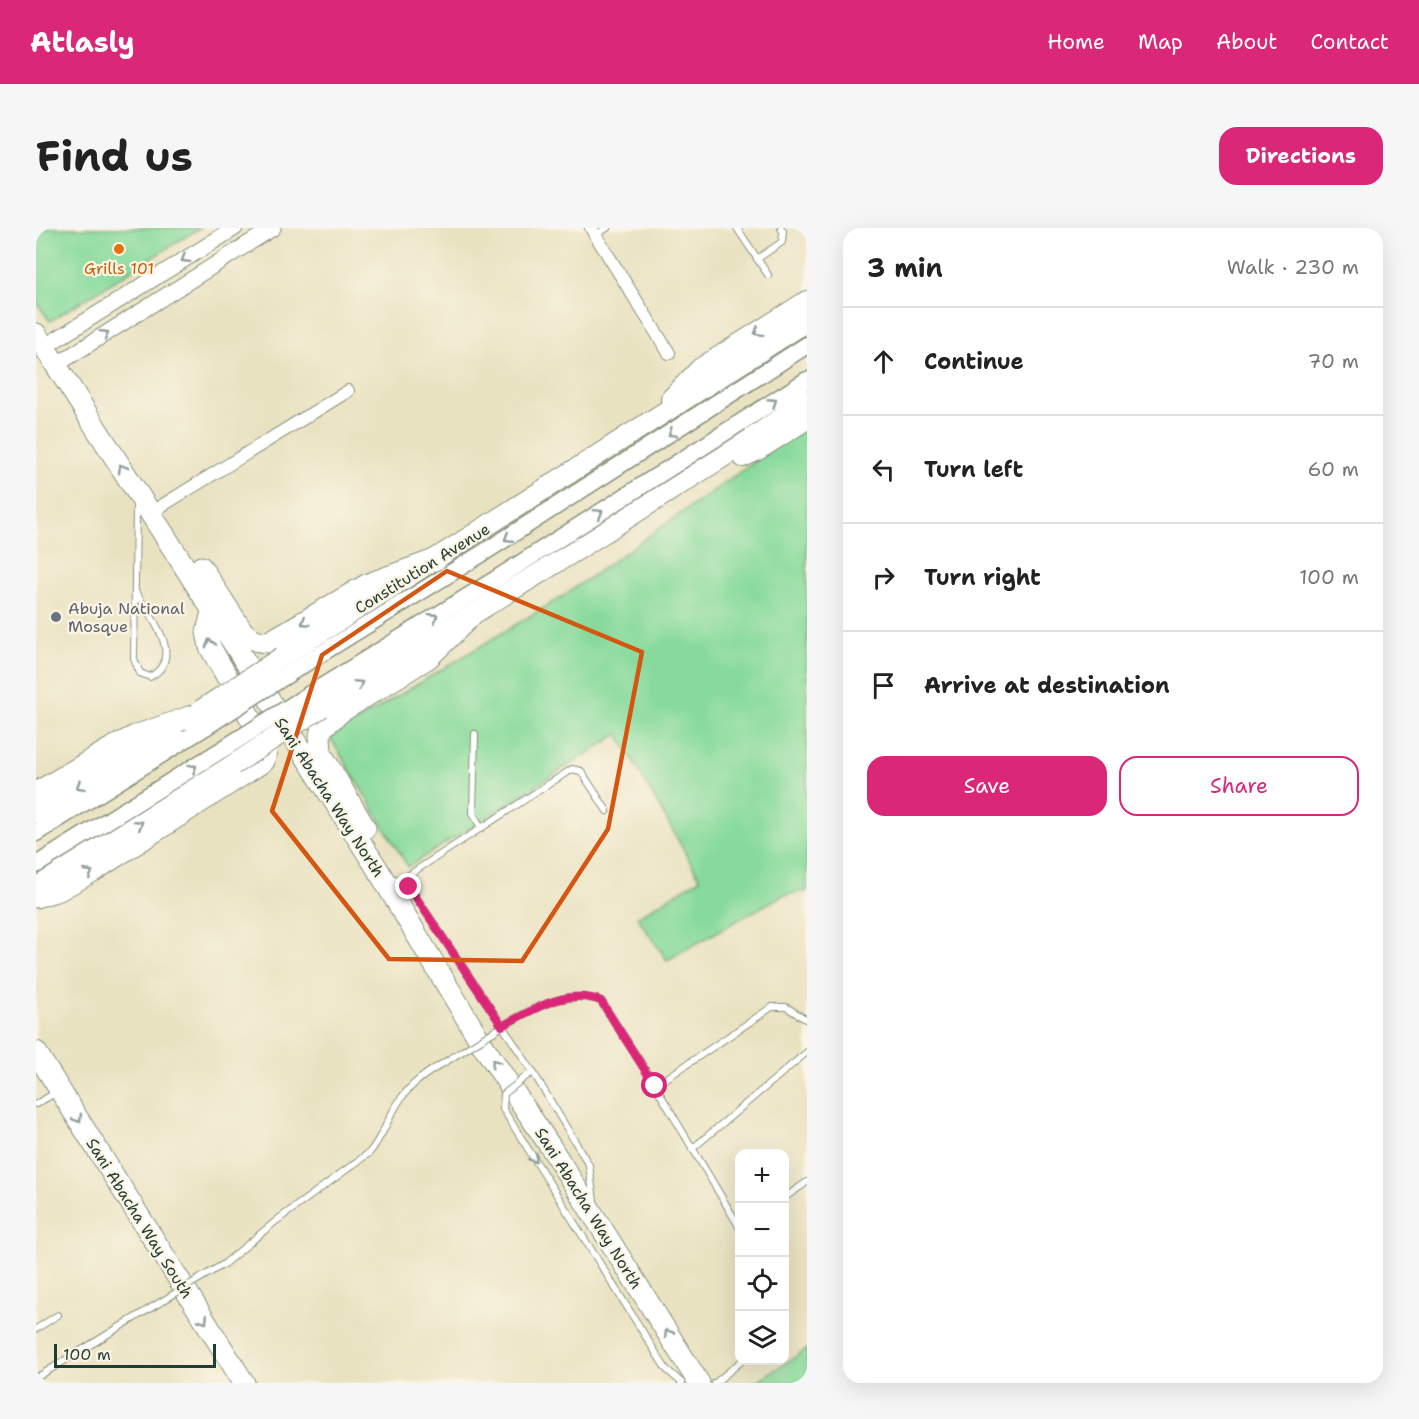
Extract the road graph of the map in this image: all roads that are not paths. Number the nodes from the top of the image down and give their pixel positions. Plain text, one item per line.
1 (235, 228) edge
2 (607, 228) edge
3 (737, 228) edge
4 (781, 228) edge
5 (271, 229) edge
6 (593, 232) edge
7 (757, 259) junction
8 (768, 275) dead end
9 (807, 301) edge
10 (807, 321) edge
11 (40, 340) edge
12 (807, 345) edge
13 (669, 353) dead end
14 (56, 365) junction
15 (705, 376) junction
16 (807, 380) edge
17 (348, 391) dead end
18 (807, 400) edge
19 (807, 419) edge
20 (748, 439) junction
21 (137, 492) junction
22 (150, 513) junction
23 (437, 559) joint
24 (136, 592) junction
25 (361, 607) junction
26 (212, 612) junction
27 (471, 616) joint
28 (398, 659) junction
29 (200, 717) junction
30 (474, 734) dead end
31 (228, 757) junction
32 (36, 793) edge
33 (607, 811) dead end
34 (36, 813) edge
35 (482, 828) junction
36 (36, 833) edge
37 (36, 865) edge
38 (386, 874) junction
39 (36, 888) edge
40 (36, 897) edge
41 (807, 1020) edge
42 (502, 1026) junction
43 (36, 1052) edge
44 (807, 1052) edge
45 (532, 1072) junction
46 (36, 1074) edge
47 (655, 1086) junction
48 (59, 1088) junction
49 (36, 1104) edge
50 (692, 1149) junction
51 (807, 1182) edge
52 (789, 1195) edge
53 (596, 1219) junction
54 (735, 1220) edge
55 (58, 1315) dead end
56 (36, 1329) edge
57 (737, 1365) edge
58 (36, 1378) edge
59 (244, 1383) edge
60 (681, 1383) edge
61 (699, 1383) edge
62 (716, 1383) edge

1 -> 11 street
2 - 6 lane
3 - 7 lane
4 - 7 lane
14 -> 5 street
6 - 13 street
7 - 8 lane
9 -> 15 main road
10 - 15 main road, Constitution Avenue
11 - 14 highway, Sani Abacha Way North
12 -> 25 main road, Constitution Avenue
21 -> 14 highway, Sani Abacha Way North
15 - 23 main road, Constitution Avenue
20 -> 16 main road
17 - 22 street
18 - 20 main road
19 - 20 main road
20 - 27 main road
28 -> 20 main road
21 - 22 highway, Sani Abacha Way North
21 - 24 lane
25 -> 22 highway
22 - 26 highway, Sani Abacha Way North
23 - 25 highway
24 - 24 lane
25 - 29 main road, Constitution Avenue, bridge
26 - 38 highway, Sani Abacha Way North
40 -> 26 highway
27 - 28 highway
31 -> 28 main road, bridge
28 - 38 highway
29 - 32 highway
29 -> 34 main road, Constitution Avenue
29 - 36 main road, Constitution Avenue
30 - 35 lane
37 -> 31 main road
39 -> 31 main road
33 - 35 lane
35 - 38 lane
38 - 42 lane
53 -> 38 highway, Sani Abacha Way North
41 - 47 lane
42 - 45 lane
42 - 47 lane
42 - 58 lane, bridge
43 - 48 highway, Sani Abacha Way South
44 - 50 lane
45 - 53 lane
45 -> 60 lane, bridge
46 - 48 highway
47 - 50 lane
48 - 49 lane
48 -> 59 highway, Sani Abacha Way South
50 - 54 lane
51 - 52 lane
61 -> 53 highway, Sani Abacha Way North
55 - 56 lane
57 - 62 lane

